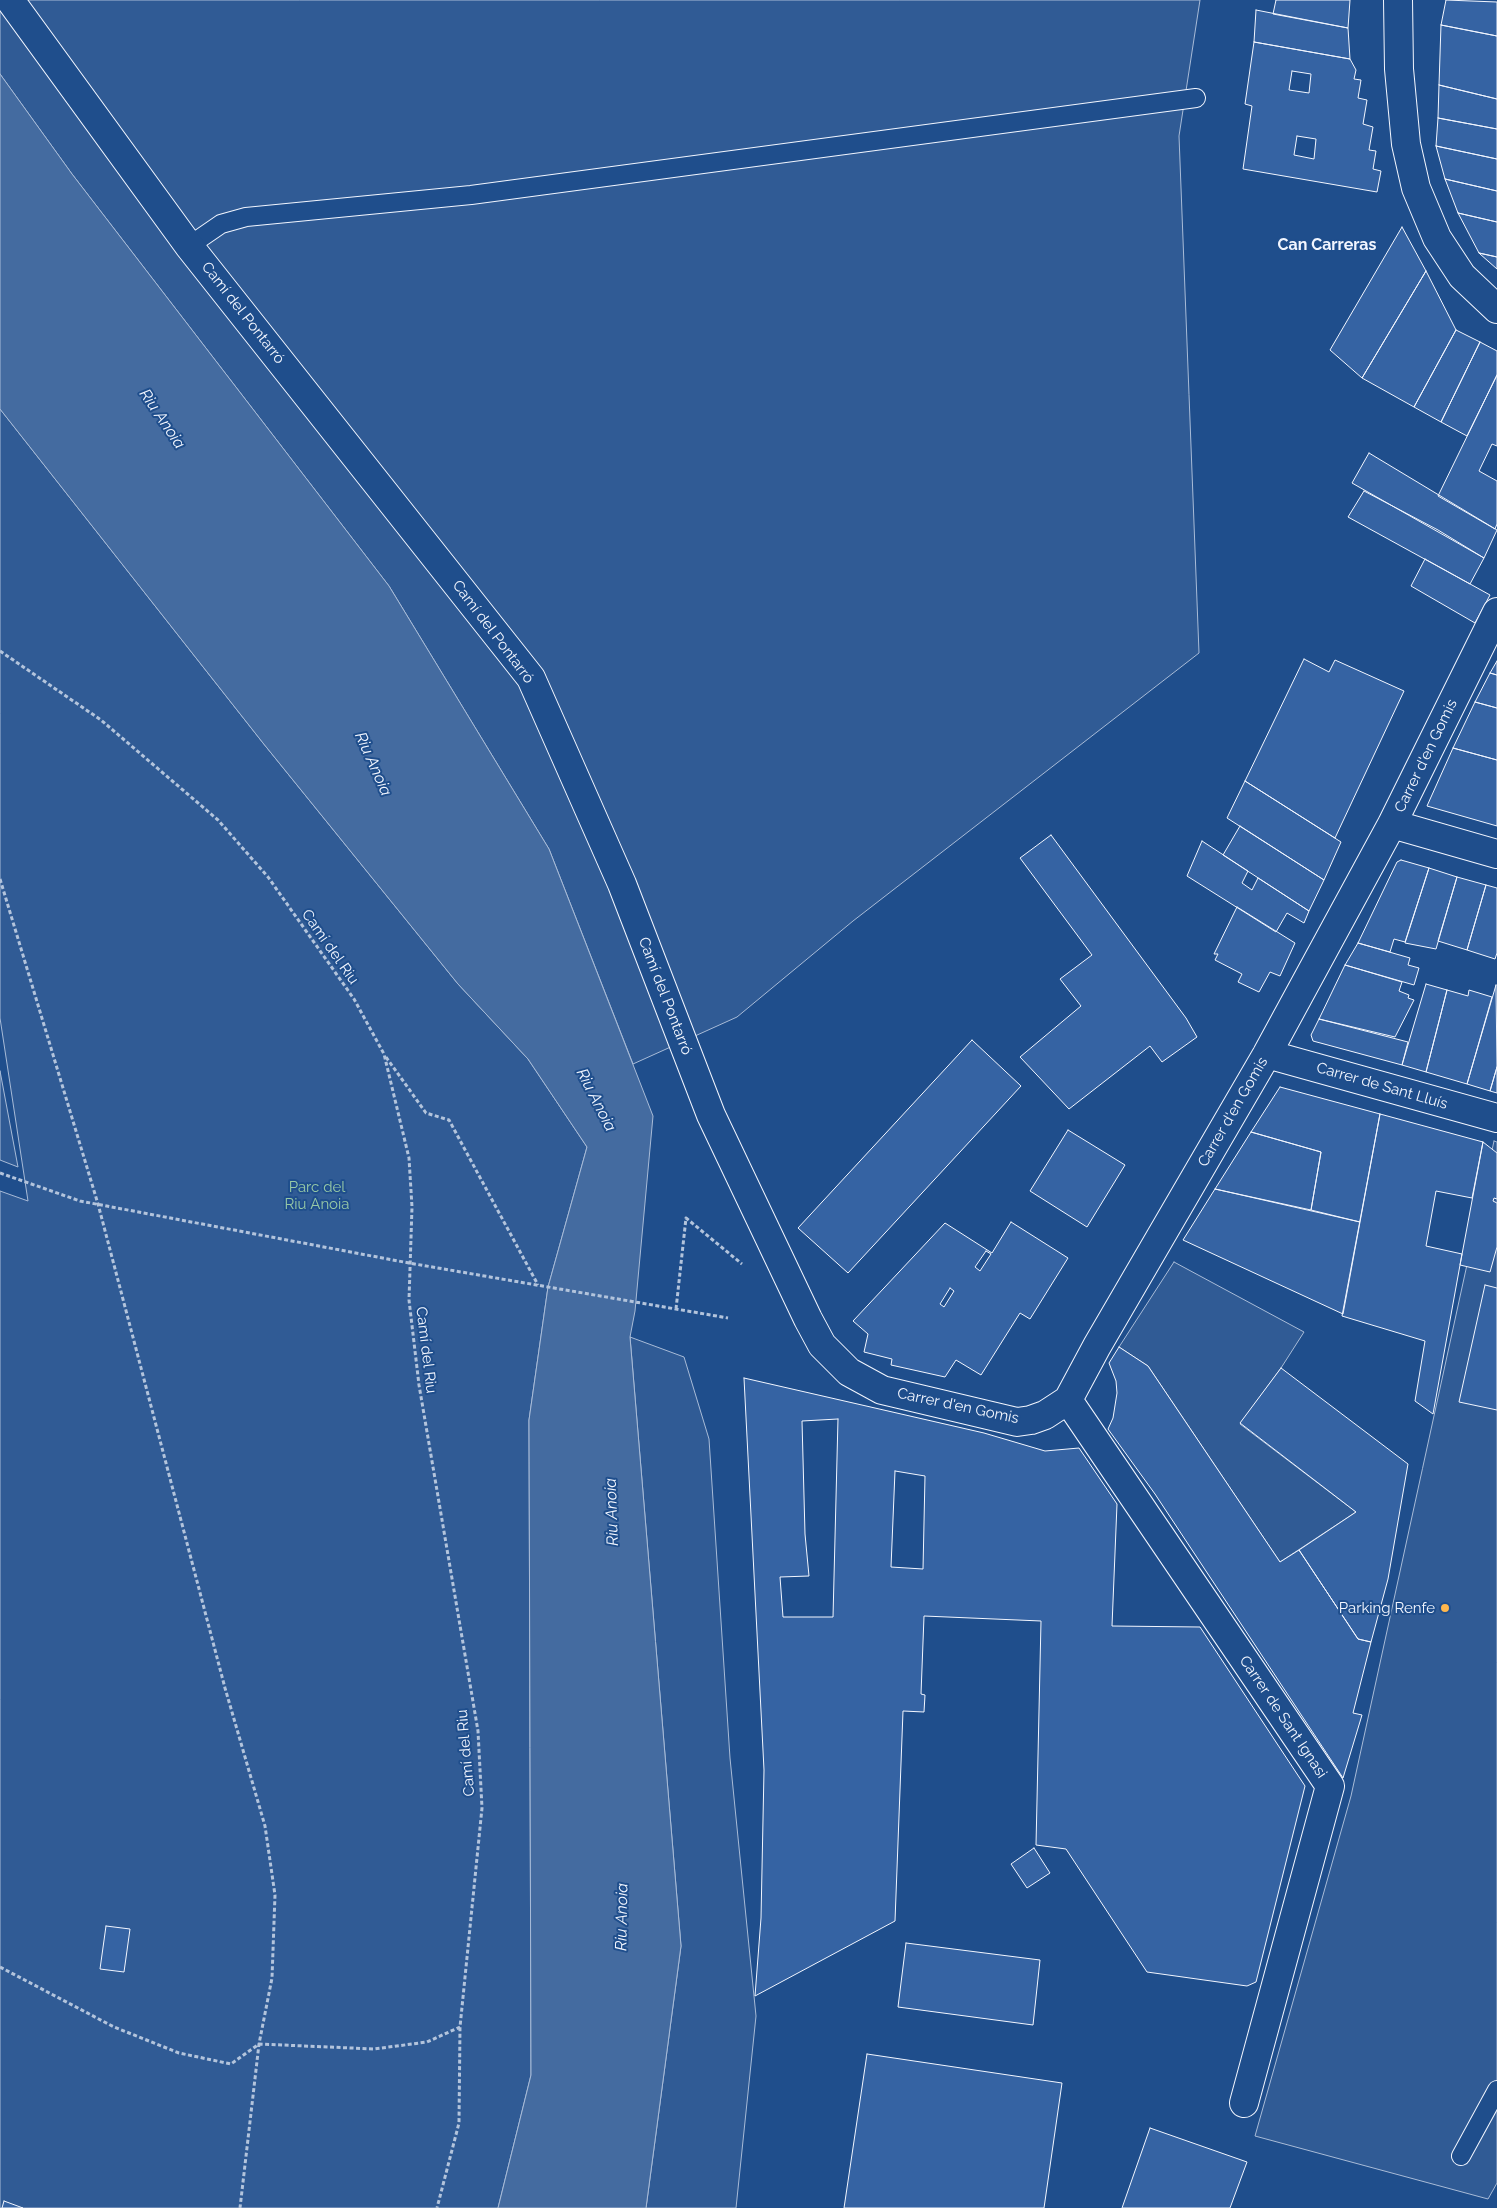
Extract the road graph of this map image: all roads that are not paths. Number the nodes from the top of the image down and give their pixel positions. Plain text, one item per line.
1 (10, 0) edge
2 (1398, 0) edge
3 (1196, 98) dead end
4 (190, 246) junction
5 (1497, 309) edge
6 (1497, 612) edge
7 (1392, 824) junction
8 (1497, 854) edge
9 (1267, 1054) junction
10 (1497, 1118) edge
11 (849, 1372) joint
12 (1068, 1400) junction
13 (1497, 2090) edge
14 (1244, 2103) dead end
15 (1461, 2156) dead end

1 - 4 street, Camí del Pontarró
2 - 5 street
3 - 4 lane
4 - 11 street, Camí del Pontarró
6 - 7 street, Carrer d'en Gomis
7 - 8 street
7 - 9 street, Carrer d'en Gomis
9 - 10 street, Carrer de Sant Lluís
9 - 12 street, Carrer d'en Gomis
11 - 12 street, Carrer d'en Gomis
12 - 14 street, Carrer de Sant Ignasi
13 - 15 lane

